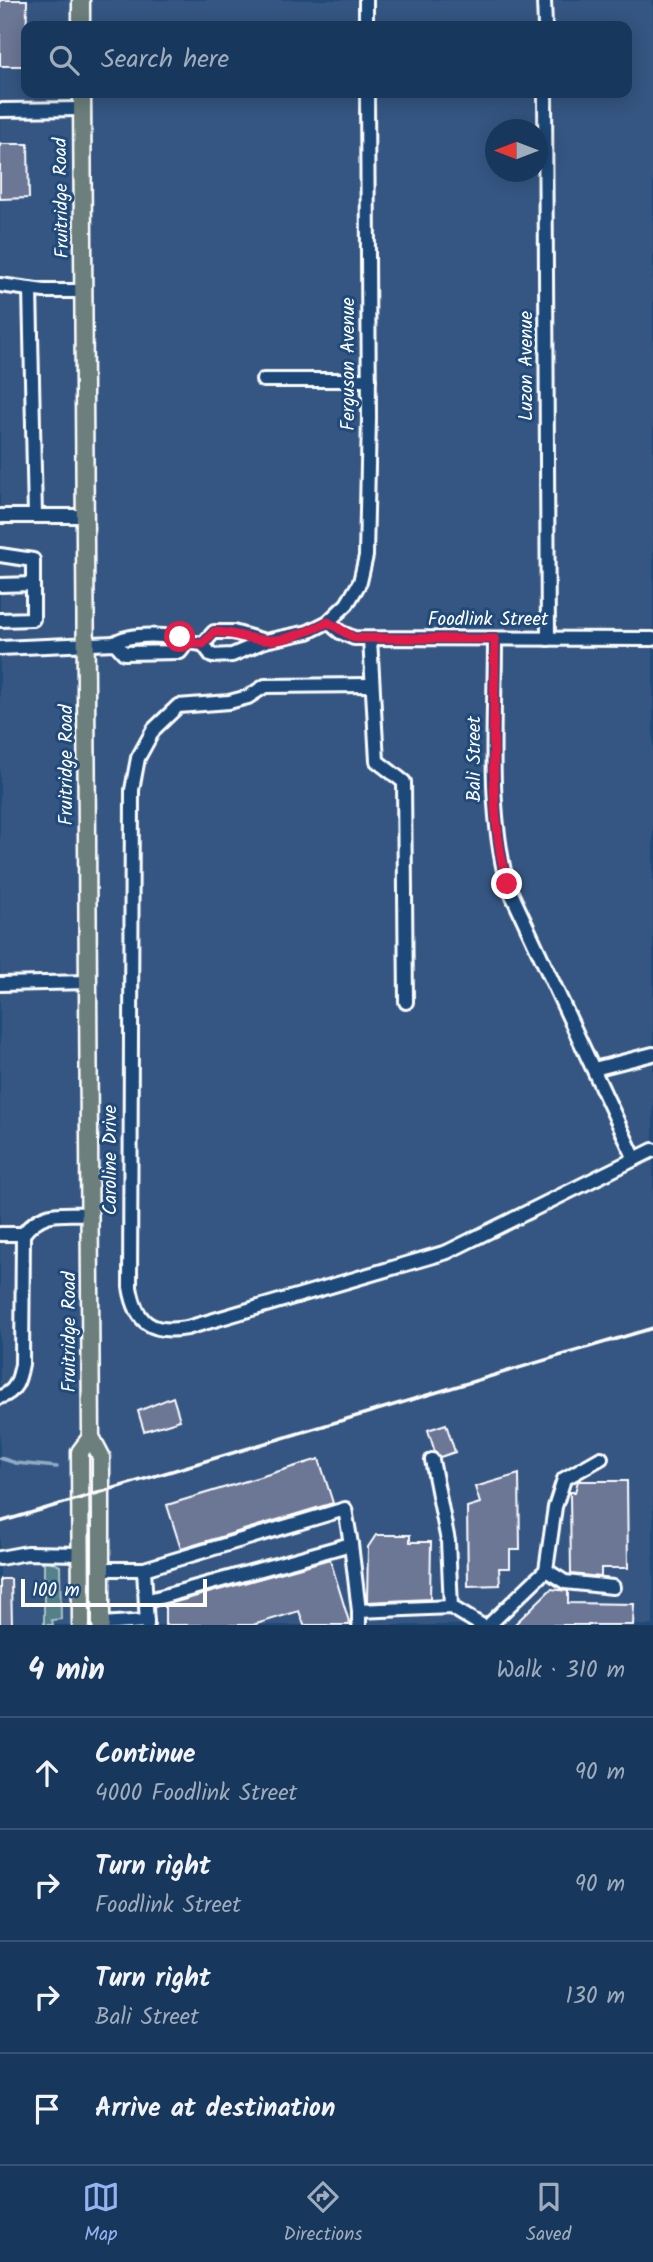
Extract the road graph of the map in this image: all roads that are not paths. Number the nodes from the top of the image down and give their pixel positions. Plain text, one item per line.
1 (81, 0) edge
2 (366, 0) edge
3 (544, 0) edge
4 (81, 21) edge
5 (366, 21) edge
6 (545, 21) edge
7 (367, 98) edge
8 (545, 98) edge
9 (82, 101) edge
10 (0, 110) edge
11 (0, 285) edge
12 (30, 289) junction
13 (84, 290) junction
14 (264, 380) dead end
15 (369, 380) junction
16 (0, 516) edge
17 (35, 516) junction
18 (86, 516) junction
19 (0, 555) edge
20 (33, 584) junction
21 (0, 585) edge
22 (0, 620) edge
23 (328, 622) junction
24 (370, 639) junction
25 (495, 639) junction
26 (548, 639) junction
27 (653, 639) edge
28 (265, 641) junction
29 (87, 643) junction
30 (203, 644) junction
31 (0, 648) edge
32 (370, 685) junction
33 (89, 982) junction
34 (0, 984) edge
35 (407, 1002) dead end
36 (653, 1054) edge
37 (594, 1069) junction
38 (653, 1150) edge
39 (635, 1159) junction
40 (91, 1214) junction
41 (0, 1234) edge
42 (23, 1234) junction
43 (0, 1397) edge
44 (91, 1437) junction
45 (601, 1458) dead end
46 (432, 1460) dead end
47 (351, 1544) junction
48 (80, 1554) junction
49 (0, 1558) edge
50 (101, 1569) junction
51 (144, 1569) junction
52 (545, 1570) junction
53 (613, 1587) dead end
54 (146, 1601) junction
55 (450, 1607) junction
56 (359, 1611) junction
57 (147, 1623) edge
58 (81, 1625) edge
59 (101, 1625) edge
60 (359, 1625) edge
61 (481, 1625) edge
62 (489, 1625) edge

1 - 4 main road
2 - 5 street
3 - 6 street
7 - 15 street, Ferguson Avenue
8 - 26 street, Luzon Avenue
9 - 10 street
9 - 13 main road, Fruitridge Road
11 - 12 street
12 - 13 street
12 - 17 street
13 - 18 main road, Fruitridge Road
14 - 15 street
15 - 23 street, Ferguson Avenue
16 - 17 street
17 - 18 street
18 - 29 main road, Fruitridge Road
19 - 20 street
20 - 21 street
20 - 22 street
23 - 24 street, Foodlink Street
23 - 28 street
24 - 25 street, Foodlink Street
24 - 32 street
25 - 26 street, Foodlink Street
25 - 37 street, Bali Street
26 - 27 street, Foodlink Street
28 - 30 street
28 - 30 street
29 - 30 street
29 - 31 street
29 - 33 main road, Fruitridge Road
32 - 35 street
32 - 39 street, Caroline Drive
33 - 34 street
33 - 40 main road, Fruitridge Road
36 - 37 street
37 - 39 street, Bali Street
38 - 39 street, Caroline Drive
40 - 42 street
40 - 44 main road, Fruitridge Road
41 - 42 street
42 - 43 street
44 - 48 main road, Fruitridge Road
44 - 50 main road, Fruitridge Road
45 - 52 street
46 - 55 street
47 - 51 street
47 - 54 street
47 - 56 street
48 - 49 street
48 - 58 main road, Fruitridge Road
50 - 51 street
50 - 59 main road, Fruitridge Road
51 - 54 street
52 - 53 street
52 - 62 street
54 - 57 street
55 - 56 street
55 - 61 street
56 - 60 street
57 - 59 street

